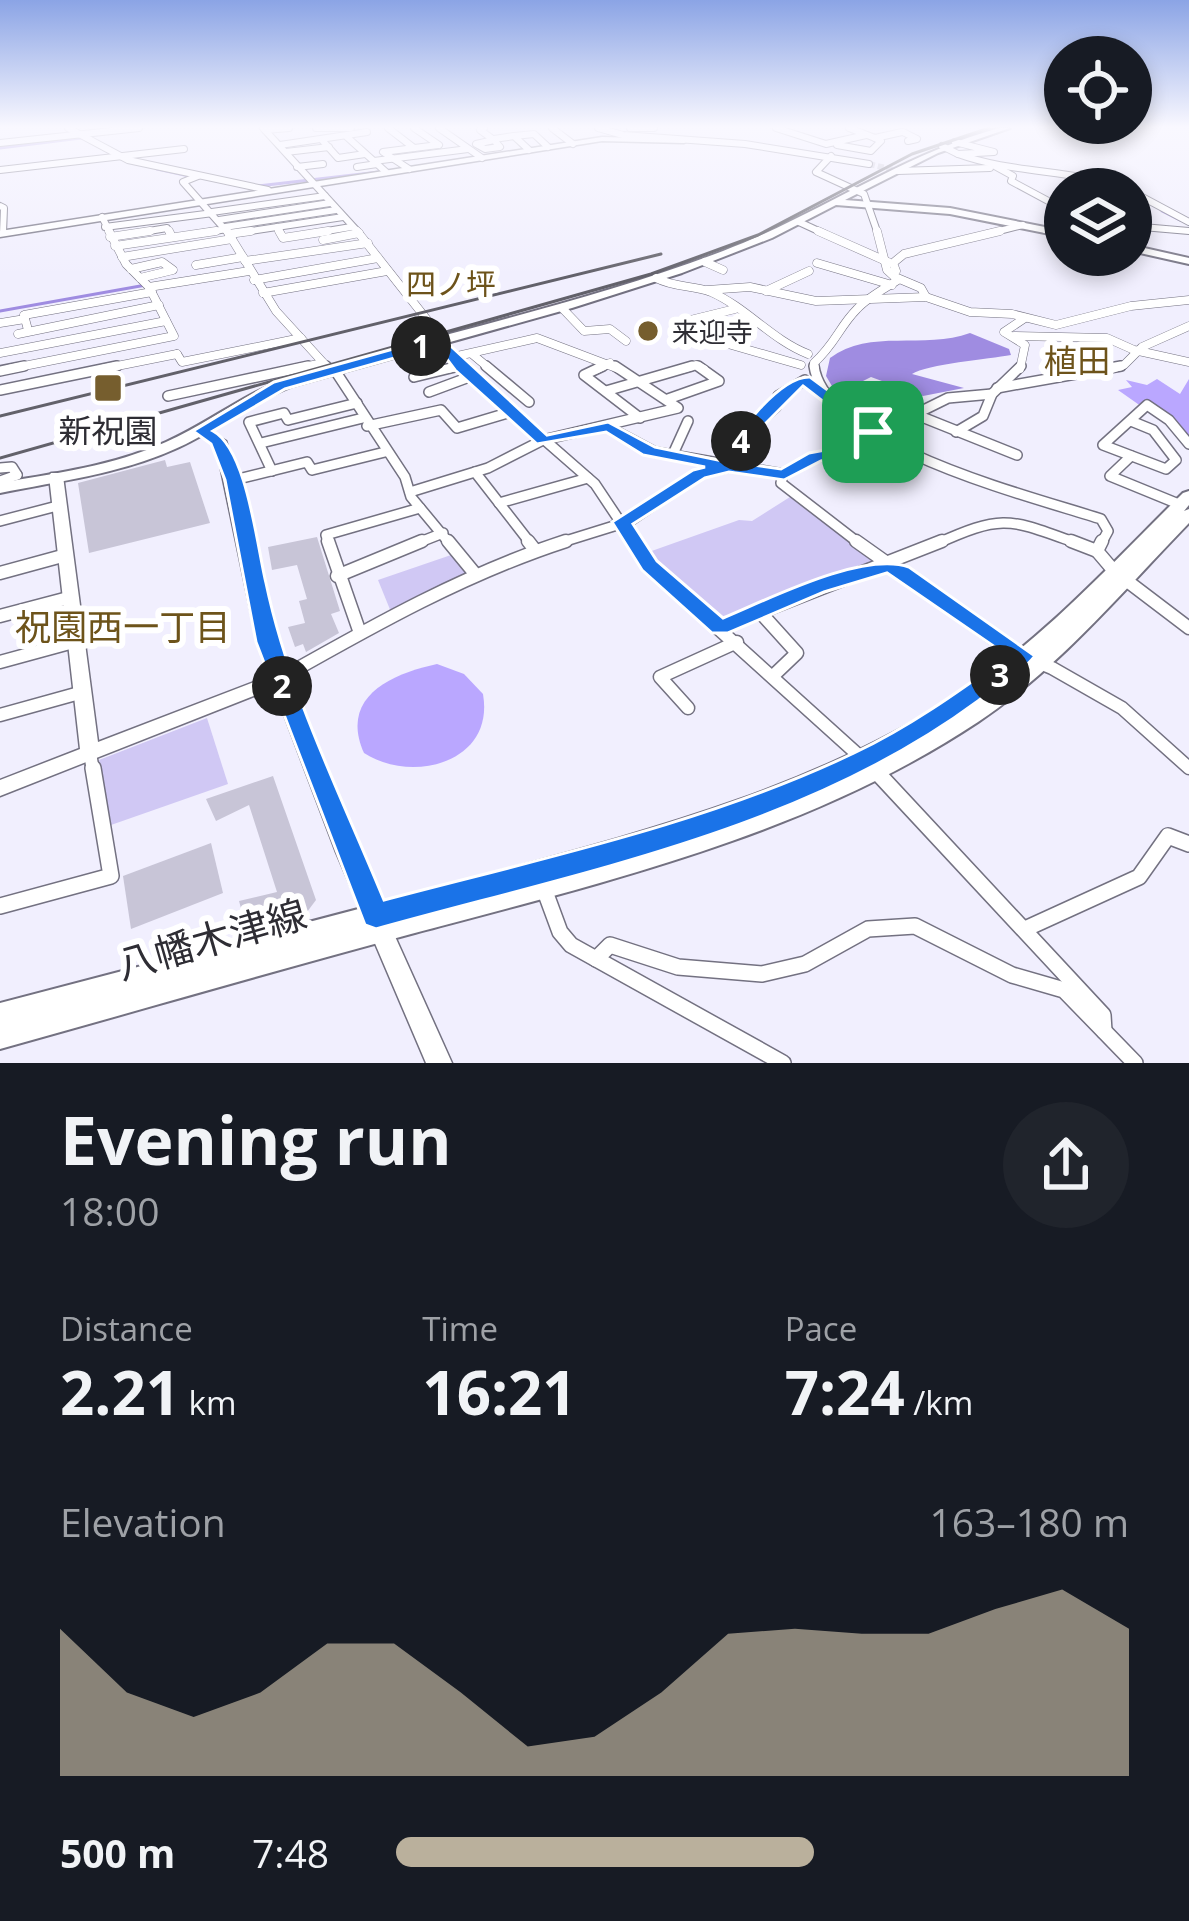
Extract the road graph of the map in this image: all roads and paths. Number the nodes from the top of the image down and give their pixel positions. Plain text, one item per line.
1 (190, 178) edge
2 (206, 178) edge
3 (306, 178) edge
4 (340, 178) edge
5 (828, 178) edge
6 (884, 178) tunnel mouth
7 (1012, 178) edge
8 (312, 184) junction
9 (268, 190) junction
10 (856, 190) junction
11 (1044, 200) edge
12 (835, 202) junction
13 (1152, 202) edge
14 (0, 206) edge
15 (868, 206) junction
16 (334, 207) junction
17 (218, 221) junction
18 (799, 222) junction
19 (1189, 222) edge
20 (1023, 225) junction
21 (277, 227) junction
22 (351, 227) junction
23 (1152, 228) edge
24 (1044, 230) edge
25 (1189, 231) edge
26 (108, 232) junction
27 (2, 233) edge
28 (359, 233) junction
29 (323, 240) dead end
30 (368, 243) junction
31 (338, 249) junction
32 (1152, 253) edge
33 (306, 255) junction
34 (122, 256) junction
35 (344, 257) dead end
36 (378, 258) junction
37 (244, 259) junction
38 (885, 261) junction
39 (1189, 261) edge
40 (705, 262) junction
41 (817, 263) dead end
42 (314, 264) dead end
43 (196, 265) dead end
44 (859, 268) dead end
45 (131, 269) junction
46 (723, 270) dead end
47 (387, 271) junction
48 (809, 271) dead end
49 (252, 276) junction
50 (140, 278) junction
51 (656, 278) junction
52 (897, 280) junction
53 (150, 289) junction
54 (762, 290) junction
55 (263, 293) junction
56 (711, 293) junction
57 (926, 297) junction
58 (870, 298) junction
59 (1189, 300) edge
60 (159, 305) junction
61 (562, 308) junction
62 (735, 309) junction
63 (1025, 318) junction
64 (25, 319) junction
65 (166, 321) junction
66 (0, 323) edge
67 (1189, 326) edge
68 (23, 332) junction
69 (0, 336) edge
70 (174, 336) junction
71 (1014, 336) junction
72 (301, 338) junction
73 (441, 340) junction
74 (839, 340) junction
75 (626, 341) dead end
76 (21, 349) junction
77 (1137, 351) junction
78 (0, 353) edge
79 (178, 354) junction
80 (472, 354) junction
81 (808, 354) junction
82 (1189, 362) edge
83 (610, 363) junction
84 (801, 365) junction
85 (23, 366) junction
86 (329, 367) junction
87 (463, 368) junction
88 (0, 371) edge
89 (641, 380) junction
90 (805, 380) junction
91 (27, 384) junction
92 (508, 386) junction
93 (0, 390) edge
94 (490, 390) junction
95 (994, 391) junction
96 (606, 392) junction
97 (168, 396) dead end
98 (828, 396) junction
99 (668, 399) junction
100 (877, 399) dead end
101 (529, 402) dead end
102 (357, 403) junction
103 (514, 411) junction
104 (914, 416) junction
105 (640, 418) junction
106 (688, 421) dead end
107 (365, 422) junction
108 (1131, 422) junction
109 (608, 427) junction
110 (201, 431) junction
111 (873, 432) junction
112 (956, 432) junction
113 (543, 440) junction
114 (261, 443) junction
115 (1189, 444) edge
116 (385, 452) junction
117 (673, 454) junction
118 (1017, 455) dead end
119 (1131, 456) junction
120 (729, 467) junction
121 (272, 471) junction
122 (475, 472) junction
123 (784, 474) junction
124 (0, 475) edge
125 (56, 476) junction
126 (588, 478) junction
127 (234, 480) junction
128 (410, 493) junction
129 (499, 503) junction
130 (1186, 505) edge
131 (61, 506) junction
132 (420, 508) junction
133 (0, 521) edge
134 (622, 522) junction
135 (442, 532) junction
136 (535, 550) junction
137 (1097, 551) junction
138 (66, 555) junction
139 (888, 566) junction
140 (0, 573) edge
141 (1119, 574) junction
142 (476, 575) junction
143 (337, 576) junction
144 (71, 597) junction
145 (760, 612) junction
146 (0, 616) edge
147 (720, 628) junction
148 (1189, 628) edge
149 (360, 633) junction
150 (77, 641) junction
151 (737, 642) junction
152 (1031, 659) junction
153 (0, 662) edge
154 (775, 674) junction
155 (280, 679) junction
156 (82, 692) junction
157 (688, 708) dead end
158 (0, 715) edge
159 (90, 754) junction
160 (871, 765) junction
161 (1189, 768) edge
162 (0, 788) edge
163 (1189, 844) edge
164 (542, 880) junction
165 (0, 906) edge
166 (379, 923) junction
167 (1025, 929) junction
168 (596, 959) junction
169 (0, 1016) edge
170 (1104, 1031) junction
171 (0, 1036) edge
172 (439, 1063) edge
173 (783, 1063) edge
174 (1135, 1063) edge

1 - 17 street
2 - 9 street
3 - 8 street
4 - 8 street
5 - 10 street
6 - 10 main road
7 - 11 street
8 - 9 street
8 - 16 street
9 - 17 street
10 - 12 main road
10 - 15 street
12 - 15 main road
12 - 18 main road
13 - 19 street
14 - 27 street
15 - 20 main road
15 - 38 street
16 - 17 street
16 - 17 street
16 - 21 street
16 - 22 street
17 - 21 street
17 - 26 street
17 - 26 street
17 - 26 street
17 - 34 street
17 - 37 street
18 - 38 street
18 - 40 main road
20 - 24 main road
20 - 52 street
21 - 22 street
22 - 28 street
23 - 25 street
26 - 27 street
26 - 34 street
28 - 29 street
28 - 30 street
30 - 31 street
30 - 36 street
31 - 33 street
31 - 35 street
32 - 39 main road
33 - 37 street
33 - 42 street
34 - 45 street
36 - 47 street
36 - 49 street
37 - 43 street
37 - 49 street
38 - 44 street
38 - 52 street
40 - 46 street
40 - 51 main road
41 - 52 street
45 - 50 street
45 - 50 street
47 - 55 street
47 - 73 street
48 - 54 street
49 - 53 street
49 - 55 street
50 - 53 street
51 - 56 street
51 - 61 main road
52 - 57 street
52 - 58 street
53 - 60 street
53 - 64 street
54 - 56 street
54 - 58 street
55 - 72 street
56 - 62 street
57 - 58 street
57 - 63 street
58 - 74 street
59 - 63 street
60 - 65 street
60 - 68 street
61 - 73 main road
61 - 75 street
62 - 81 street
62 - 84 street
63 - 71 street
64 - 66 street
64 - 68 street
65 - 70 street
65 - 76 street
67 - 77 street
68 - 69 street
68 - 76 street
70 - 79 street
70 - 85 street
71 - 77 street
71 - 95 street
72 - 79 street
72 - 86 street
73 - 86 main road
73 - 87 street
74 - 81 street
74 - 98 street
76 - 78 street
77 - 82 street
77 - 95 street
79 - 91 street
80 - 83 street
80 - 87 street
80 - 92 street
81 - 84 street
83 - 89 street
83 - 96 street
84 - 90 street
85 - 88 street
85 - 91 street
86 - 97 street
86 - 102 street
86 - 110 main road
87 - 87 street
87 - 94 street
89 - 96 street
89 - 99 street
89 - 99 street
90 - 98 street
90 - 120 street
91 - 93 street
92 - 94 street
92 - 101 street
94 - 103 street
95 - 104 street
95 - 112 street
96 - 105 street
98 - 111 street
99 - 105 street
100 - 104 street
102 - 107 street
102 - 114 street
103 - 107 street
103 - 113 street
104 - 111 street
104 - 112 street
105 - 109 street
106 - 117 street
107 - 114 street
107 - 116 street
108 - 115 street
108 - 119 street
108 - 119 street
109 - 113 street
109 - 117 street
110 - 125 main road
110 - 127 street
111 - 123 street
111 - 137 street
112 - 118 street
113 - 122 street
113 - 126 street
114 - 121 street
116 - 121 street
116 - 128 street
117 - 120 street
119 - 130 street
120 - 123 street
120 - 134 street
121 - 127 street
122 - 128 street
122 - 129 street
123 - 139 street
124 - 125 main road
125 - 131 street
126 - 129 street
126 - 134 street
127 - 155 street
128 - 132 street
129 - 136 street
130 - 141 main road, 八幡木津線
131 - 133 street
131 - 138 street
132 - 135 street
132 - 143 street
134 - 136 street
134 - 147 street
135 - 142 street
135 - 143 street
136 - 142 street
137 - 139 street
137 - 141 street
138 - 140 street
138 - 144 street
139 - 145 street
139 - 152 street
141 - 148 street
141 - 152 main road, 八幡木津線
142 - 149 street
143 - 149 street
144 - 146 street
144 - 150 street
145 - 147 street
145 - 154 street
147 - 151 street
149 - 155 street
150 - 153 street
150 - 156 street
151 - 154 street
151 - 157 street
152 - 160 main road, 八幡木津線
152 - 161 street
154 - 160 street
155 - 159 street
155 - 166 street
156 - 158 street
156 - 159 street
159 - 162 street
159 - 165 street
160 - 164 main road, 八幡木津線
160 - 164 main road, 八幡木津線
160 - 167 street
163 - 167 street
164 - 166 main road, 八幡木津線
164 - 168 street
166 - 169 main road, 八幡木津線
166 - 171 main road, 八幡木津線
166 - 172 street
167 - 170 street
168 - 170 street
168 - 173 street
170 - 174 street

